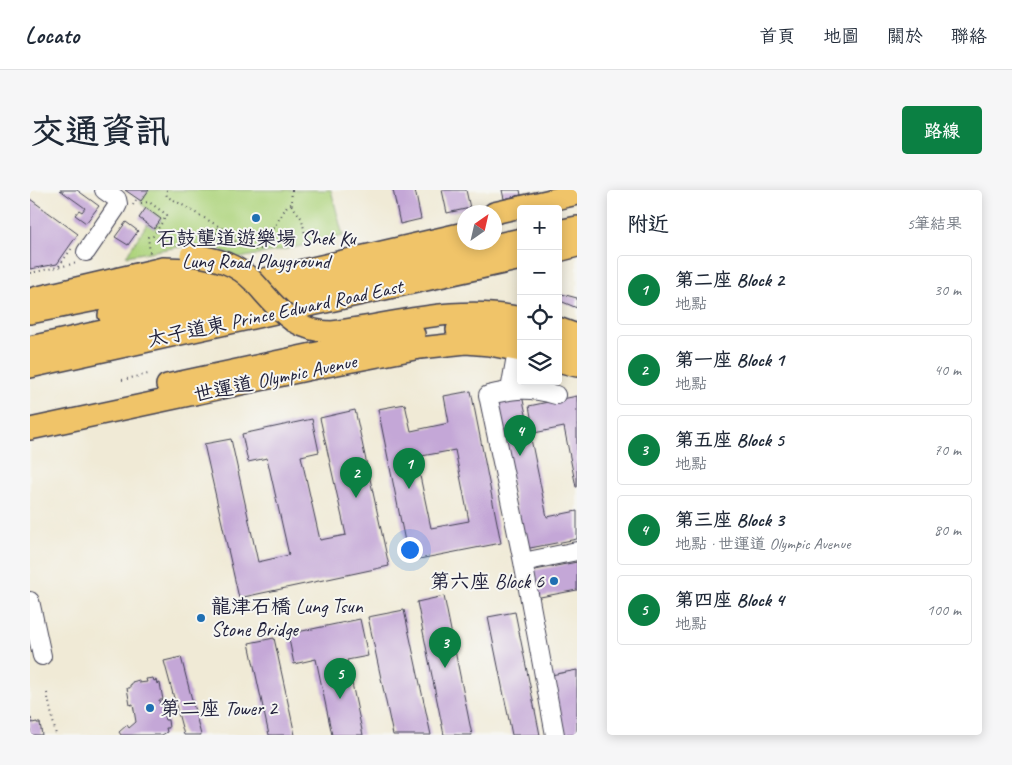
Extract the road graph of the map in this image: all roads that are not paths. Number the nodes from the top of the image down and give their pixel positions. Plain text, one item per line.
1 (111, 195) edge
2 (576, 199) edge
3 (562, 209) edge
4 (502, 212) edge
5 (517, 221) edge
6 (457, 222) edge
7 (502, 224) edge
8 (577, 227) edge
9 (562, 230) edge
10 (457, 235) edge
11 (517, 241) edge
12 (577, 246) edge
13 (562, 249) edge
14 (86, 252) dead end
15 (517, 260) edge
16 (230, 273) junction
17 (30, 285) edge
18 (30, 299) edge
19 (30, 313) edge
20 (517, 317) edge
21 (562, 329) edge
22 (30, 333) edge
23 (577, 335) edge
24 (517, 343) edge
25 (517, 345) edge
26 (562, 345) edge
27 (30, 347) edge
28 (577, 350) edge
29 (517, 358) edge
30 (562, 362) edge
31 (30, 366) edge
32 (577, 366) edge
33 (510, 390) junction
34 (556, 396) dead end
35 (30, 415) edge
36 (30, 430) edge
37 (577, 551) edge
38 (523, 562) junction
39 (30, 601) edge
40 (42, 656) dead end
41 (555, 735) edge

1 - 14 street
2 - 3 main road
2 - 4 main road
5 - 7 main road
6 - 16 main road
8 - 9 main road
10 - 22 main road, 太子道東 Prince Edward Road East
11 - 27 main road, 太子道東 Prince Edward Road East
12 - 13 main road
15 - 31 main road, 太子道東 Prince Edward Road East
16 - 18 main road
16 - 19 main road
17 - 20 main road, bridge
21 - 23 main road
24 - 35 main road, 世運道 Olympic Avenue
25 - 36 main road, 世運道 Olympic Avenue
26 - 28 main road
29 - 33 street
30 - 32 main road
33 - 34 street
33 - 38 street
37 - 38 street
38 - 41 street
39 - 40 street

